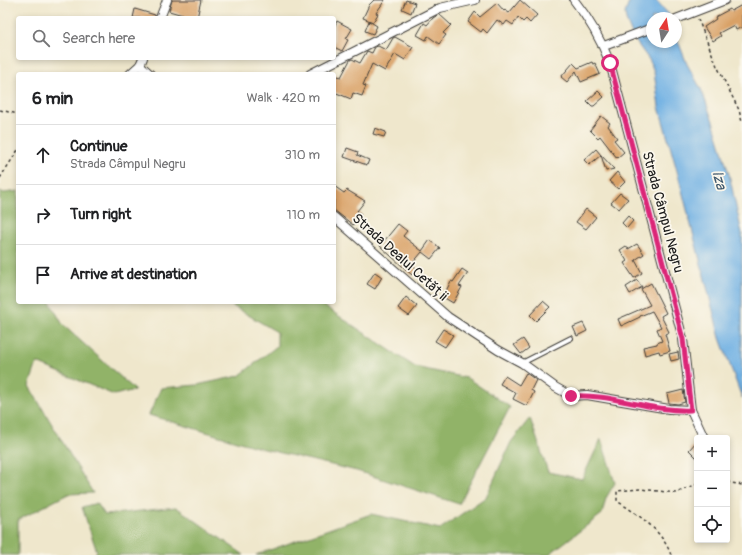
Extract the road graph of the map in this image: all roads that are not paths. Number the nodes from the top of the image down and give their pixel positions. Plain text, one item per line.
1 (167, 0) edge
2 (475, 0) edge
3 (574, 0) edge
4 (721, 2) edge
5 (161, 16) edge
6 (682, 17) edge
7 (646, 30) edge
8 (604, 46) junction
9 (142, 61) edge
10 (132, 72) edge
11 (149, 72) edge
12 (314, 72) edge
13 (336, 219) edge
14 (571, 338) dead end
15 (522, 363) junction
16 (691, 410) junction
17 (703, 435) edge

1 - 5 street
2 - 12 street
3 - 8 street, Strada Câmpul Negru
4 - 6 street
7 - 8 street
8 - 16 street, Strada Câmpul Negru
9 - 10 street
9 - 11 street
13 - 15 street, Strada Dealul Cetății
14 - 15 lane
15 - 16 street, Strada Dealul Cetății
16 - 17 street, Strada Câmpul Negru

